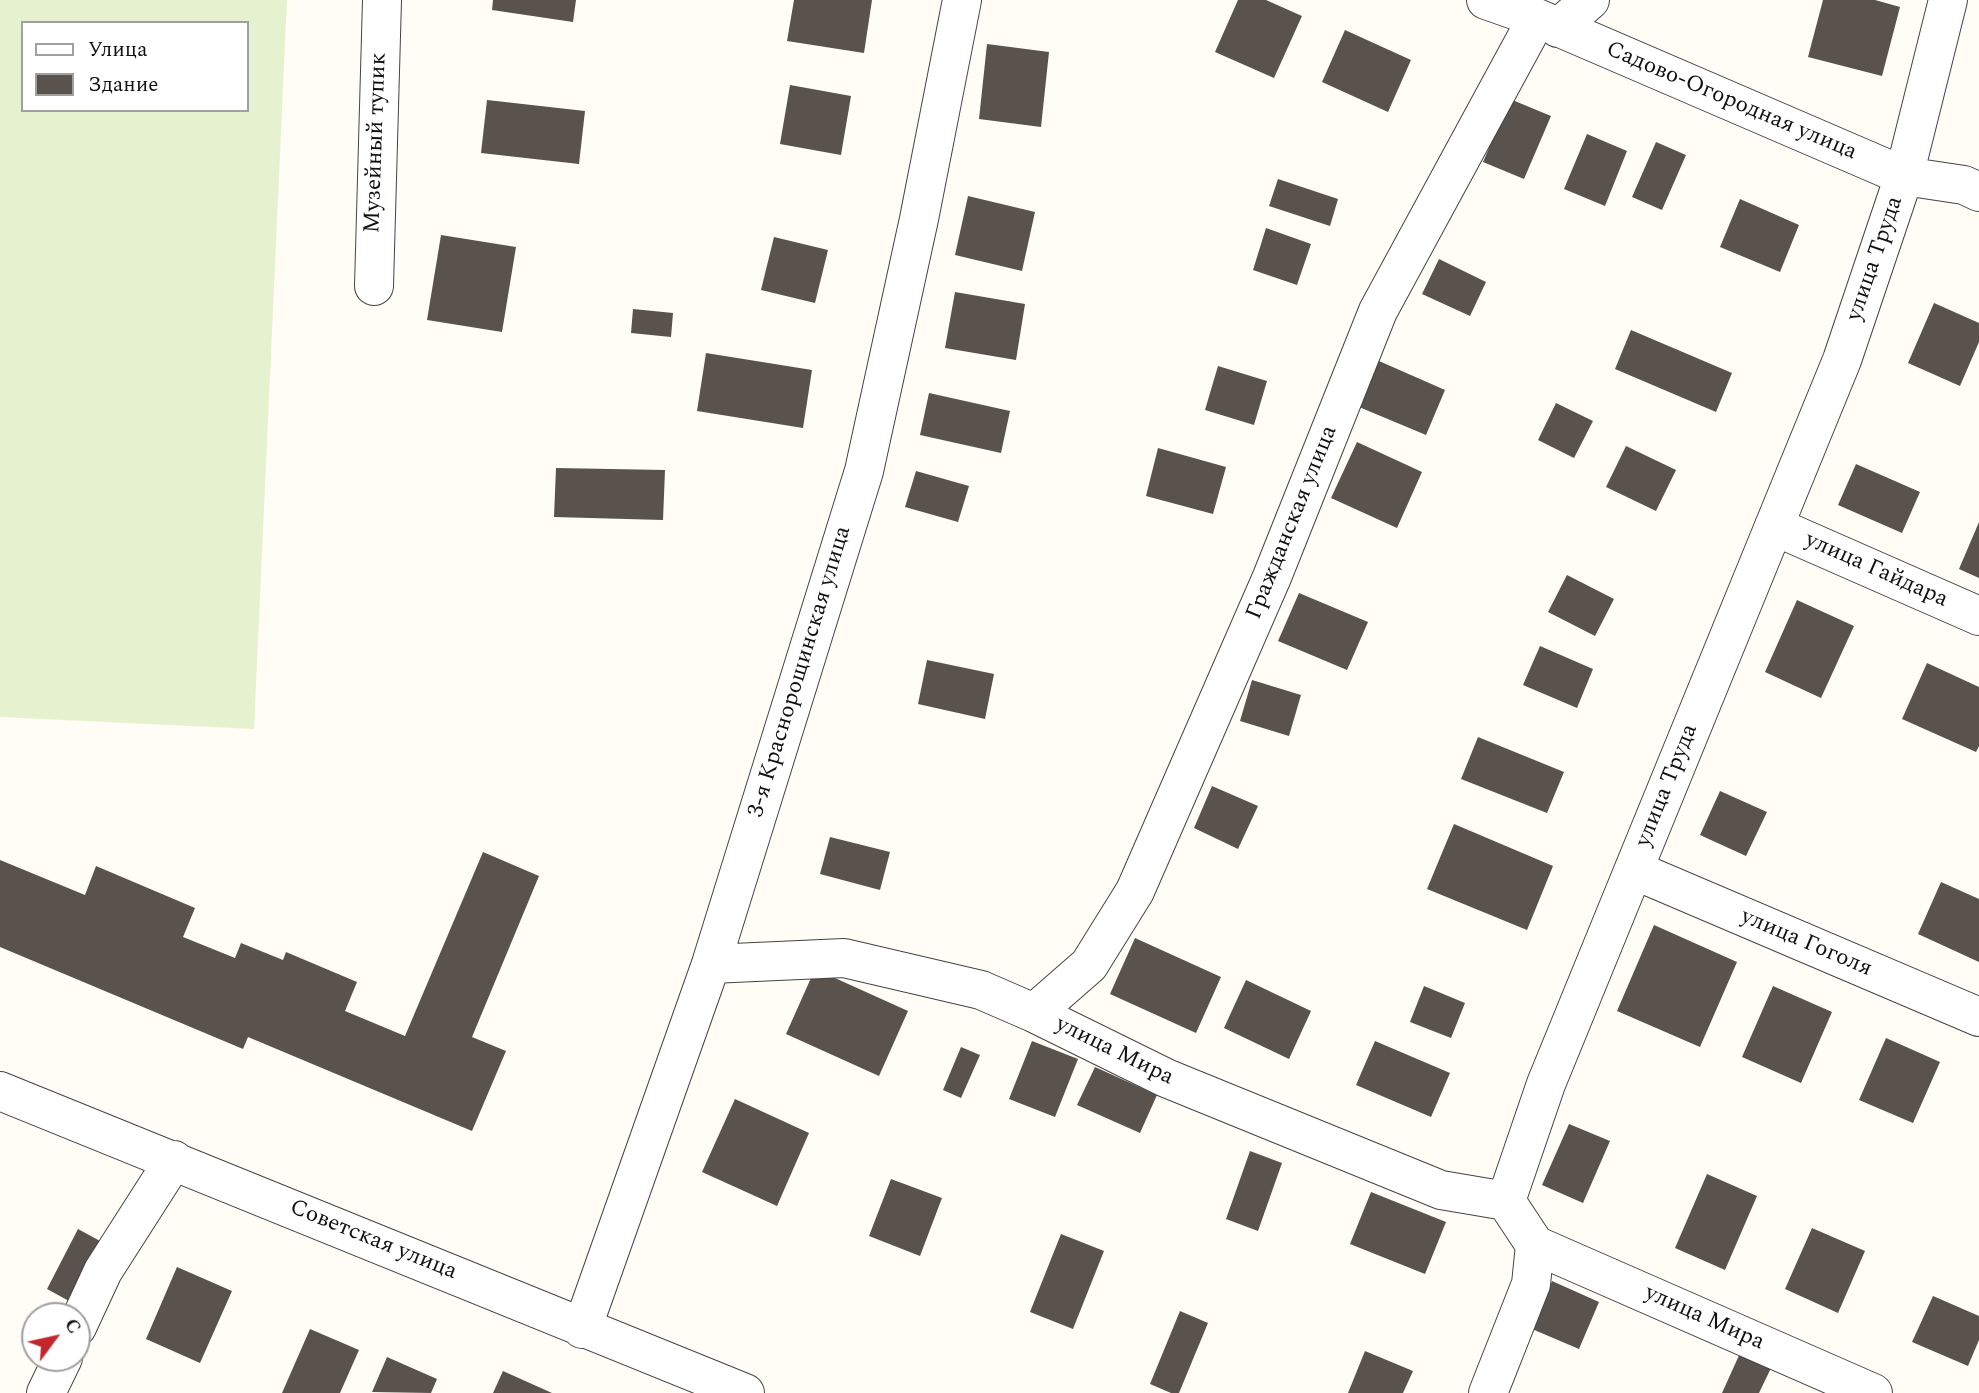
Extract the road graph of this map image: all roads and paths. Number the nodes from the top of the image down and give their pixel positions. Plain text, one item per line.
1 (382, 0) edge
2 (962, 0) edge
3 (1486, 0) edge
4 (1590, 0) edge
5 (1948, 0) edge
6 (1548, 23) junction
7 (1904, 176) junction
8 (1979, 192) edge
9 (374, 286) dead end
10 (1774, 526) junction
11 (1979, 617) edge
12 (1634, 870) junction
13 (711, 964) junction
14 (1034, 1013) junction
15 (1979, 1017) edge
16 (0, 1091) edge
17 (174, 1160) junction
18 (1506, 1201) junction
19 (1535, 1245) junction
20 (89, 1302) edge
21 (582, 1329) junction
22 (56, 1372) edge
23 (697, 1385) edge
24 (46, 1393) edge
25 (745, 1393) edge
26 (1488, 1393) edge
27 (1873, 1393) edge

1 - 9 street, Музейный тупик
2 - 13 street, 3-я Краснорощинская улица
3 - 6 street, Садово-Огородная улица
4 - 6 street
5 - 7 street, улица Труда
6 - 7 street, Садово-Огородная улица
6 - 14 street, Гражданская улица
7 - 8 street, Садово-Огородная улица
7 - 10 street, улица Труда
10 - 11 street, улица Гайдара
10 - 12 street, улица Труда
12 - 15 street, улица Гоголя
12 - 18 street, улица Труда
13 - 14 street, улица Мира
13 - 21 street, 3-я Краснорощинская улица
14 - 18 street, улица Мира
16 - 17 street, Советская улица
17 - 20 street
17 - 21 street, Советская улица
18 - 19 street
19 - 26 street
19 - 27 street, улица Мира
21 - 23 street, Советская улица
22 - 24 street
23 - 25 street, Советская улица

